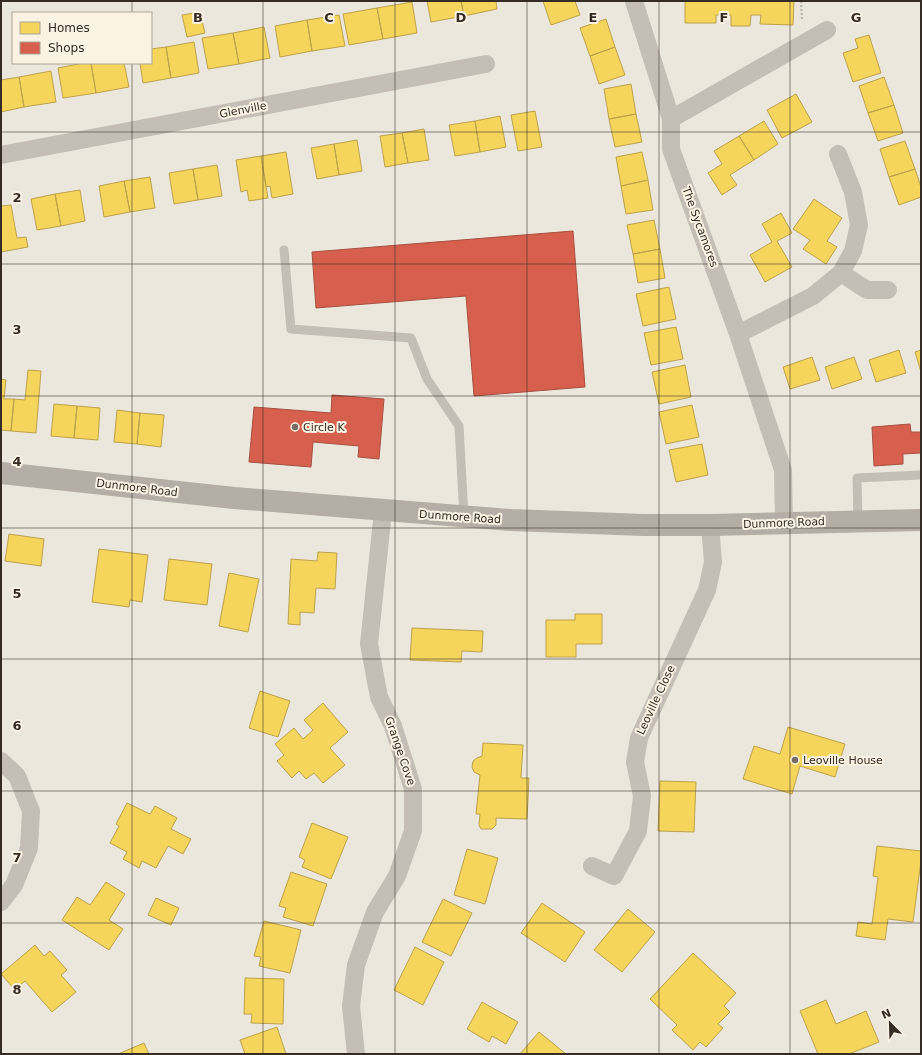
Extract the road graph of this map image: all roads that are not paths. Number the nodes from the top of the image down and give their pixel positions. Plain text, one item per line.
1 (634, 1) edge
2 (827, 30) dead end
3 (486, 64) dead end
4 (671, 119) junction
5 (838, 154) dead end
6 (1, 155) edge
7 (284, 250) dead end
8 (841, 273) junction
9 (888, 290) dead end
10 (738, 334) junction
11 (1, 473) edge
12 (921, 475) edge
13 (383, 511) junction
14 (464, 517) junction
15 (921, 520) edge
16 (858, 521) junction
17 (784, 523) junction
18 (710, 525) junction
19 (1, 761) edge
20 (592, 866) dead end
21 (1, 902) edge
22 (356, 1054) edge

1 - 4 street, The Sycamores
2 - 4 street
3 - 6 street, Glenville
4 - 10 street, The Sycamores
5 - 8 street
7 - 14 lane
8 - 9 street
8 - 10 street
10 - 17 street, The Sycamores
11 - 13 main road, Dunmore Road
12 - 16 lane
13 - 14 main road, Dunmore Road
13 - 22 street, Grange Cove
14 - 18 main road, Dunmore Road
15 - 16 main road, Dunmore Road
16 - 17 main road, Dunmore Road
17 - 18 main road, Dunmore Road
18 - 20 street, Leoville Close
19 - 21 street

